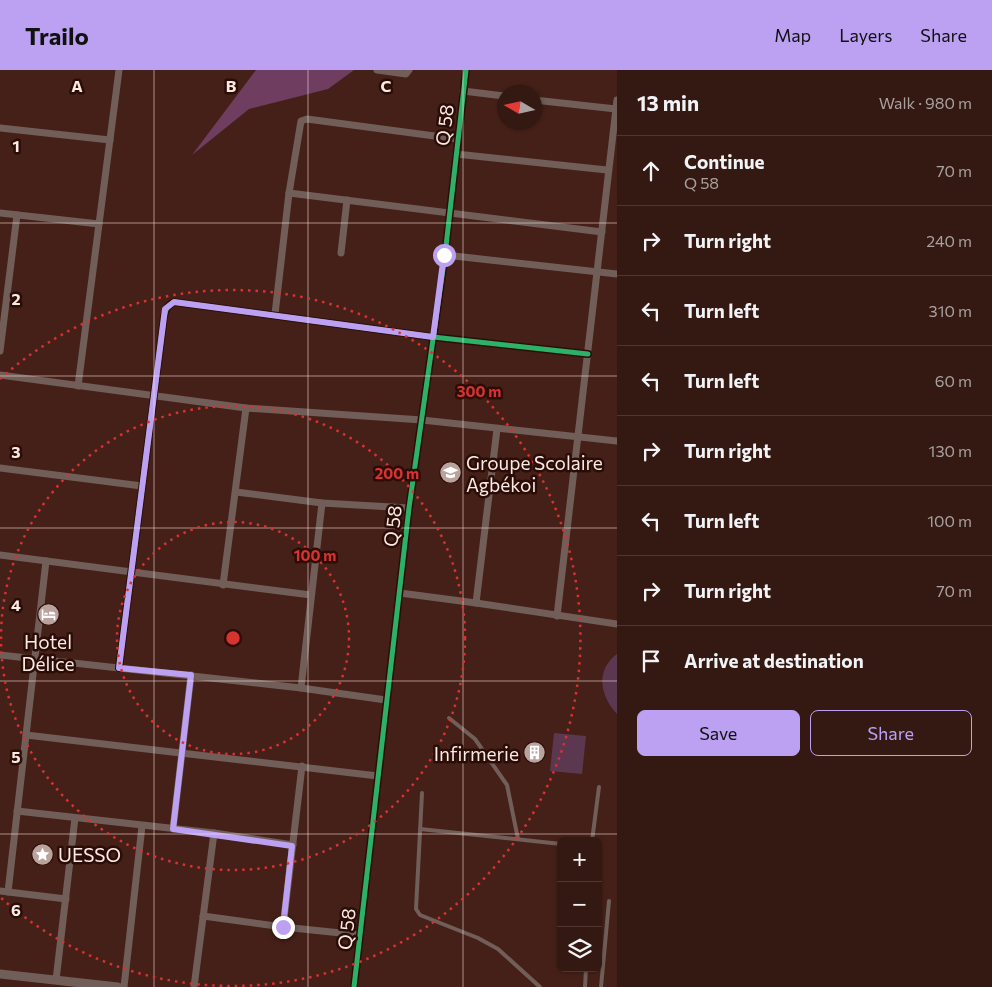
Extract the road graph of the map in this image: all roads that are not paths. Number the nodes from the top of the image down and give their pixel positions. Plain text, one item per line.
1 (119, 70) edge
2 (377, 70) edge
3 (409, 70) edge
4 (466, 70) edge
5 (463, 91) junction
6 (497, 95) edge
7 (617, 100) edge
8 (542, 101) edge
9 (616, 108) edge
10 (0, 128) edge
11 (457, 139) junction
12 (110, 140) junction
13 (456, 154) junction
14 (607, 170) junction
15 (289, 194) junction
16 (347, 200) junction
17 (0, 213) edge
18 (448, 214) junction
19 (17, 215) junction
20 (99, 224) junction
21 (602, 232) junction
22 (341, 253) dead end
23 (444, 255) junction
24 (598, 272) junction
25 (617, 274) edge
26 (275, 314) junction
27 (433, 337) junction
28 (0, 351) edge
29 (588, 354) junction
30 (0, 376) edge
31 (78, 386) junction
32 (153, 397) junction
33 (246, 408) junction
34 (422, 420) junction
35 (497, 429) junction
36 (579, 436) junction
37 (617, 441) edge
38 (0, 468) edge
39 (142, 486) junction
40 (236, 492) junction
41 (322, 503) junction
42 (409, 508) junction
43 (0, 555) edge
44 (46, 561) junction
45 (132, 571) junction
46 (223, 585) junction
47 (400, 594) junction
48 (311, 595) junction
49 (476, 602) junction
50 (556, 616) junction
51 (617, 624) edge
52 (0, 655) edge
53 (33, 659) junction
54 (119, 668) junction
55 (191, 675) junction
56 (301, 688) junction
57 (386, 700) junction
58 (449, 718) dead end
59 (26, 735) junction
60 (183, 752) junction
61 (302, 766) junction
62 (378, 776) junction
63 (599, 787) dead end
64 (422, 793) dead end
65 (17, 811) junction
66 (74, 818) junction
67 (142, 826) junction
68 (173, 829) junction
69 (420, 829) junction
70 (214, 834) junction
71 (593, 837) edge
72 (518, 840) junction
73 (557, 844) edge
74 (292, 846) junction
75 (4, 892) edge
76 (66, 898) junction
77 (609, 901) dead end
78 (203, 916) junction
79 (283, 927) junction
80 (360, 934) junction
81 (586, 972) edge
82 (0, 974) edge
83 (56, 980) junction
84 (118, 987) edge
85 (124, 987) edge
86 (194, 987) edge
87 (354, 987) edge
88 (540, 987) edge
89 (585, 987) edge
90 (601, 987) edge

1 - 12 street
2 - 3 street
4 - 5 street, Q 58
5 - 6 street
5 - 11 street, Q 58
7 - 9 street
8 - 9 street
9 - 14 street
10 - 12 street
11 - 13 street, Q 58
11 - 15 street
12 - 20 street
13 - 14 street
13 - 18 street, Q 58
14 - 21 street
15 - 16 street
15 - 26 street
16 - 18 street
16 - 22 street
17 - 19 street
18 - 21 street
18 - 23 street, Q 58
19 - 20 street
19 - 28 street
20 - 31 street
21 - 24 street
23 - 24 street
23 - 27 street, Q 58
24 - 25 street
24 - 29 street
26 - 27 street
26 - 32 street
27 - 29 street
27 - 34 street, Q 58
29 - 36 street
30 - 31 street
31 - 32 street
32 - 33 street
32 - 39 street
33 - 34 street
33 - 40 street
34 - 35 street
34 - 42 street, Q 58
35 - 36 street
35 - 49 street
36 - 37 street
36 - 50 street
38 - 39 street
39 - 45 street
40 - 41 street
40 - 46 street
41 - 42 street
41 - 48 street
42 - 47 street, Q 58
43 - 44 street
44 - 45 street
44 - 53 street
45 - 46 street
45 - 54 street
46 - 48 street
47 - 49 street
47 - 57 street, Q 58
48 - 56 street
49 - 50 street
50 - 51 street
52 - 53 street
53 - 54 street
53 - 59 street
54 - 55 street
55 - 56 street
55 - 60 street
56 - 57 street
57 - 62 street, Q 58
58 - 72 lane
59 - 60 street
59 - 65 street
60 - 61 street
60 - 68 street
61 - 62 street
61 - 74 street
62 - 80 street, Q 58
63 - 71 lane
64 - 69 lane
65 - 66 street
65 - 75 street
66 - 67 street
66 - 76 street
67 - 68 street
67 - 85 street
68 - 70 street
69 - 72 lane
69 - 88 lane
70 - 74 street
70 - 78 street
72 - 73 lane
74 - 79 street
75 - 76 street
76 - 83 street
77 - 90 lane
78 - 79 street
78 - 86 street
79 - 80 street
80 - 87 street, Q 58
81 - 89 lane
82 - 83 street
83 - 84 street

